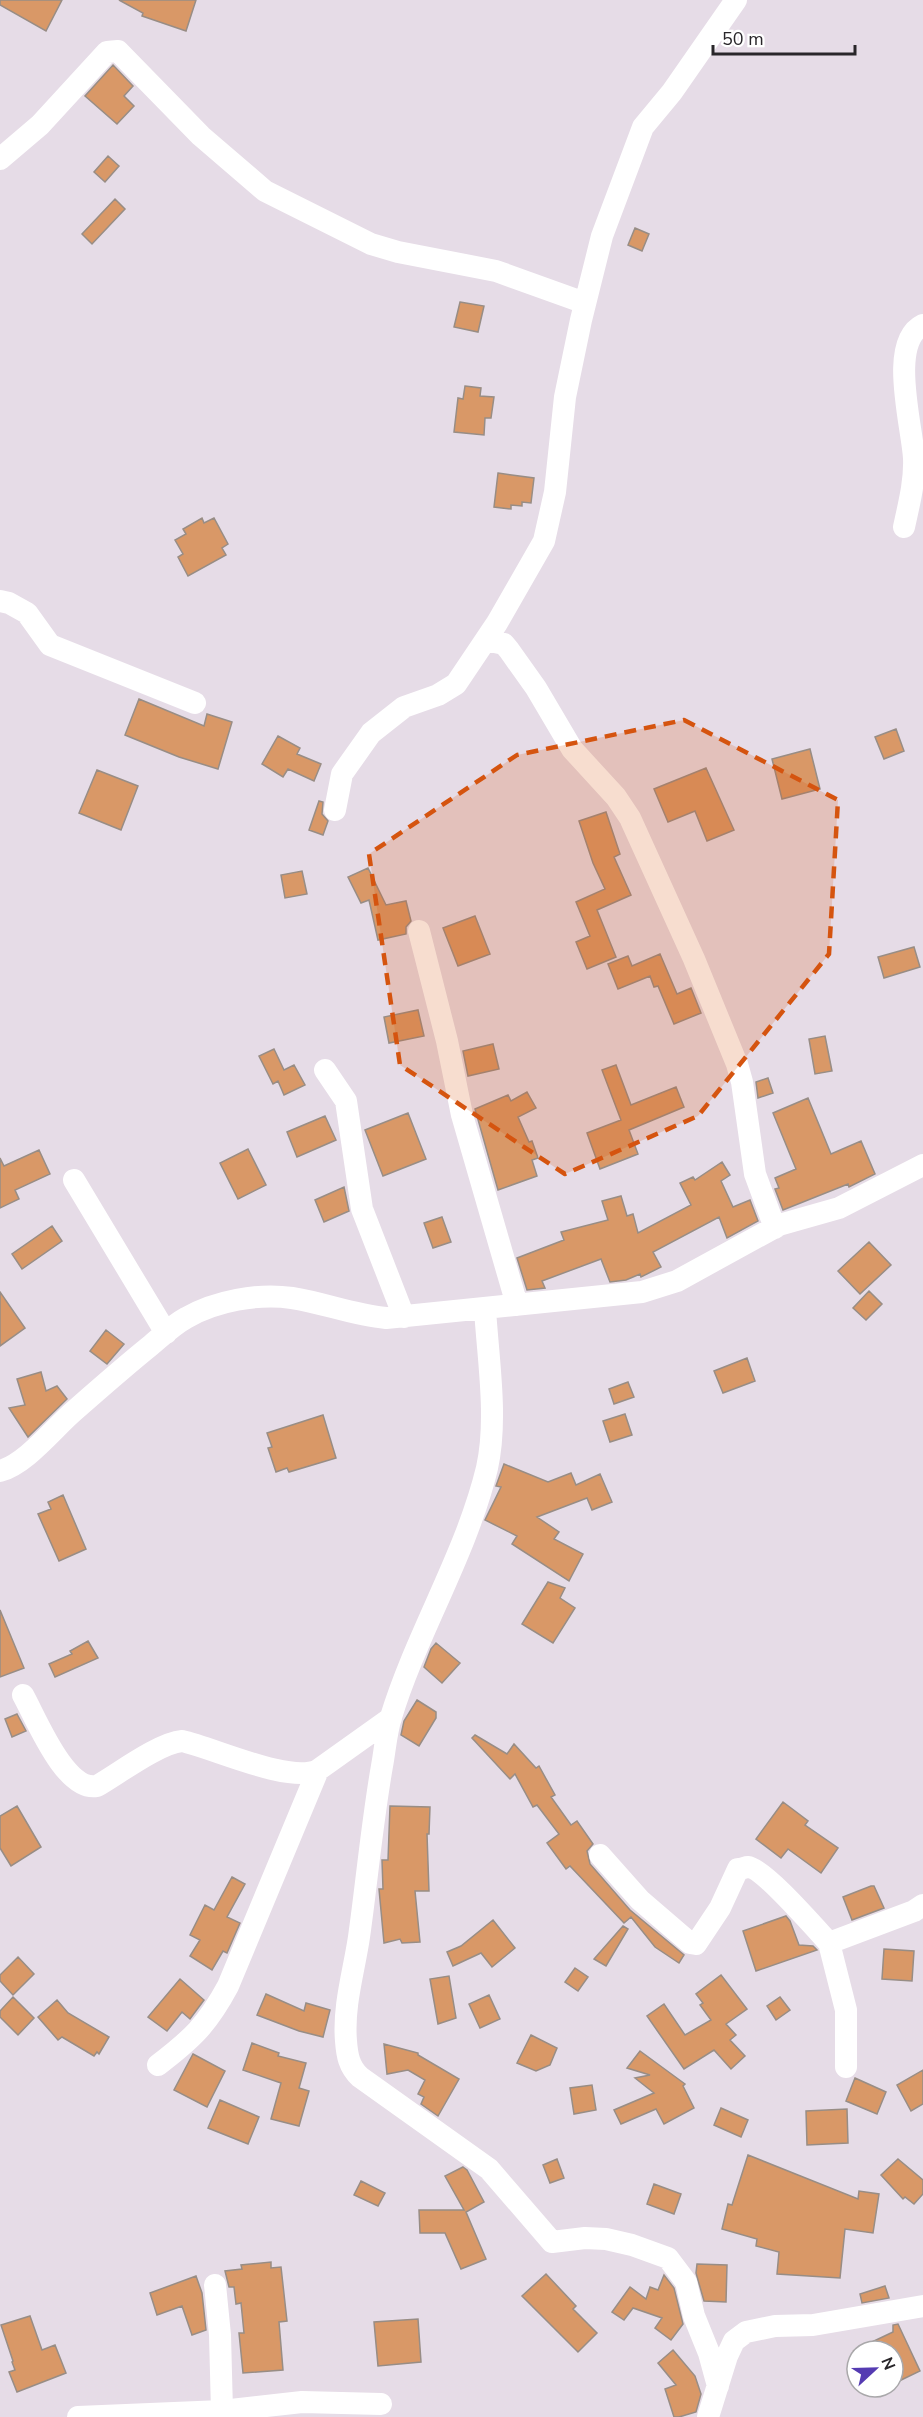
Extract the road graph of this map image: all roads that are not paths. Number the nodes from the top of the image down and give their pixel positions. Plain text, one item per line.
1 (736, 0) edge
2 (0, 159) edge
3 (585, 303) junction
4 (923, 325) edge
5 (904, 527) dead end
6 (0, 601) edge
7 (486, 640) junction
8 (195, 703) dead end
9 (335, 810) dead end
10 (419, 931) dead end
11 (325, 1070) dead end
12 (923, 1165) edge
13 (74, 1180) dead end
14 (775, 1228) junction
15 (517, 1305) junction
16 (485, 1309) junction
17 (404, 1317) junction
18 (166, 1333) junction
19 (0, 1471) edge
20 (23, 1695) dead end
21 (391, 1718) junction
22 (318, 1770) junction
23 (600, 1855) dead end
24 (923, 1905) edge
25 (829, 1942) junction
26 (158, 2065) dead end
27 (846, 2067) dead end
28 (215, 2285) dead end
29 (923, 2306) edge
30 (718, 2386) junction
31 (381, 2404) dead end
32 (222, 2411) junction
33 (78, 2417) edge
34 (708, 2417) edge

1 - 3 street
2 - 3 street
3 - 7 street
4 - 5 street
6 - 8 street
7 - 9 street
7 - 14 street
10 - 15 street
11 - 17 street
12 - 14 street
13 - 18 street
14 - 15 street
15 - 16 street
16 - 17 street
16 - 21 street
17 - 18 street
18 - 19 street
20 - 22 street
21 - 22 street
21 - 30 street
22 - 26 street
23 - 25 street
24 - 25 street
25 - 27 street
28 - 32 street
29 - 30 street
30 - 34 street
31 - 32 street
32 - 33 street

